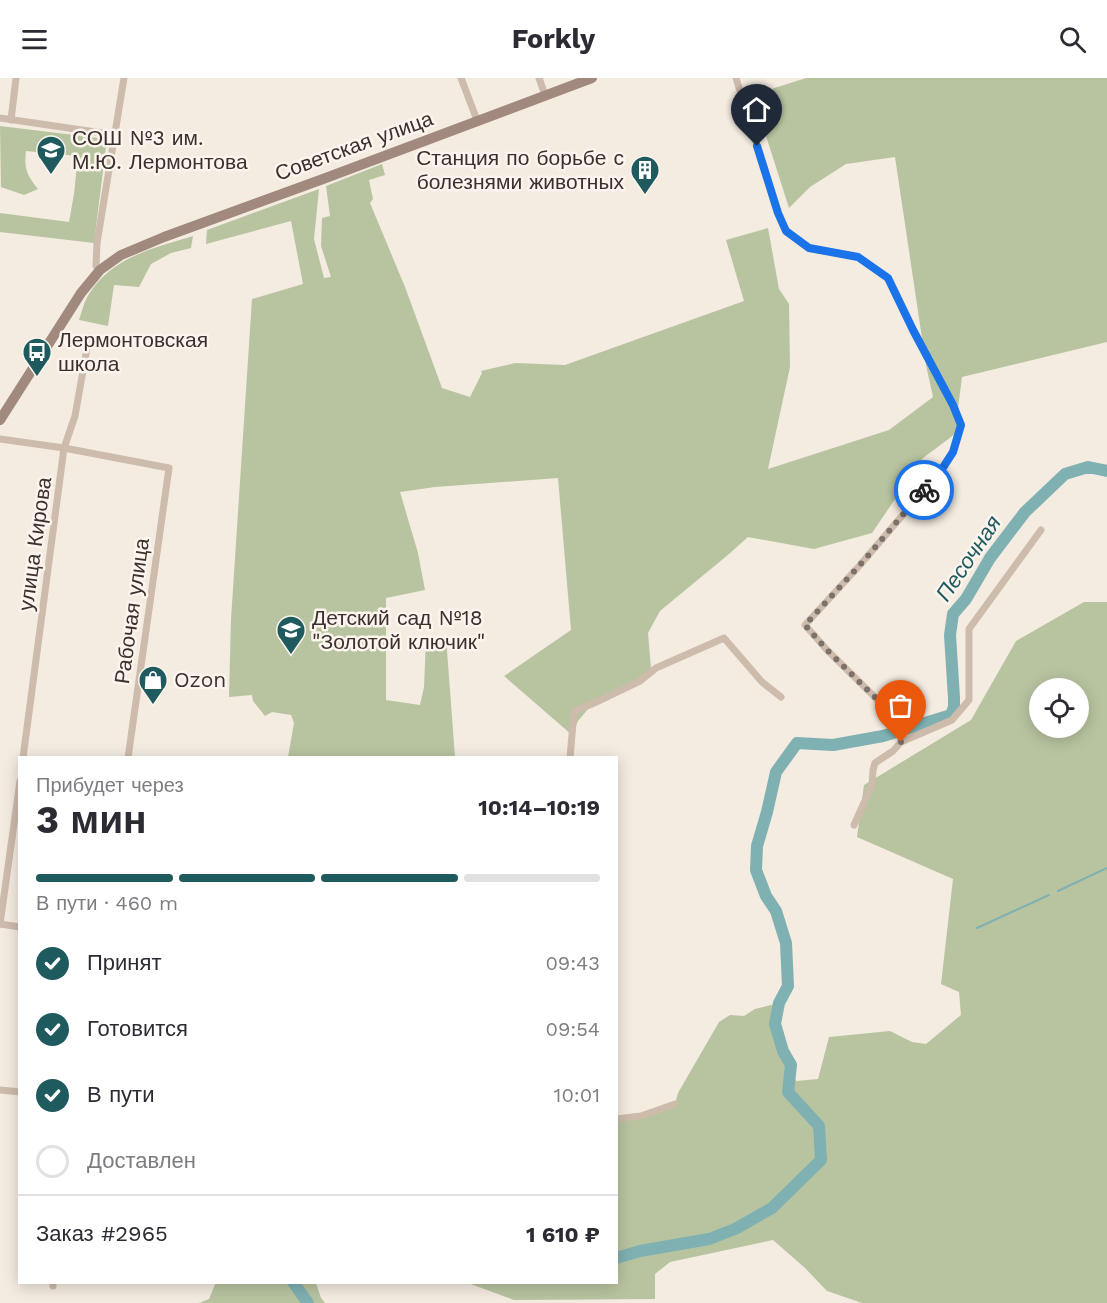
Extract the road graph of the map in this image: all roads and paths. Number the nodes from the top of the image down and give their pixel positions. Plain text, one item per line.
1 (16, 78) edge
2 (124, 78) edge
3 (462, 78) edge
4 (539, 78) edge
5 (592, 78) edge
6 (736, 78) edge
7 (545, 95) junction
8 (0, 118) edge
9 (11, 120) junction
10 (477, 120) junction
11 (116, 135) junction
12 (100, 270) junction
13 (88, 337) dead end
14 (0, 420) edge
15 (0, 439) edge
16 (64, 448) junction
17 (1041, 530) dead end
18 (781, 697) dead end
19 (901, 742) junction
20 (23, 756) edge
21 (128, 756) edge
22 (570, 756) edge
23 (18, 795) edge
24 (854, 825) dead end
25 (0, 924) edge
26 (18, 927) edge
27 (0, 1089) edge
28 (18, 1092) edge
29 (675, 1104) dead end
30 (618, 1119) edge

1 - 9 street
2 - 11 street
3 - 10 street
4 - 7 street
5 - 7 main road, Советская улица
6 - 19 street
7 - 10 main road, Советская улица
8 - 9 street
9 - 11 street
10 - 12 main road, Советская улица
11 - 12 street
12 - 14 main road, Советская улица
13 - 16 street, улица Кирова
15 - 16 street
16 - 20 street, улица Кирова
16 - 21 street, Рабочая улица
17 - 19 street
18 - 22 street
19 - 24 street
23 - 25 street
25 - 26 street
27 - 28 street
29 - 30 street

